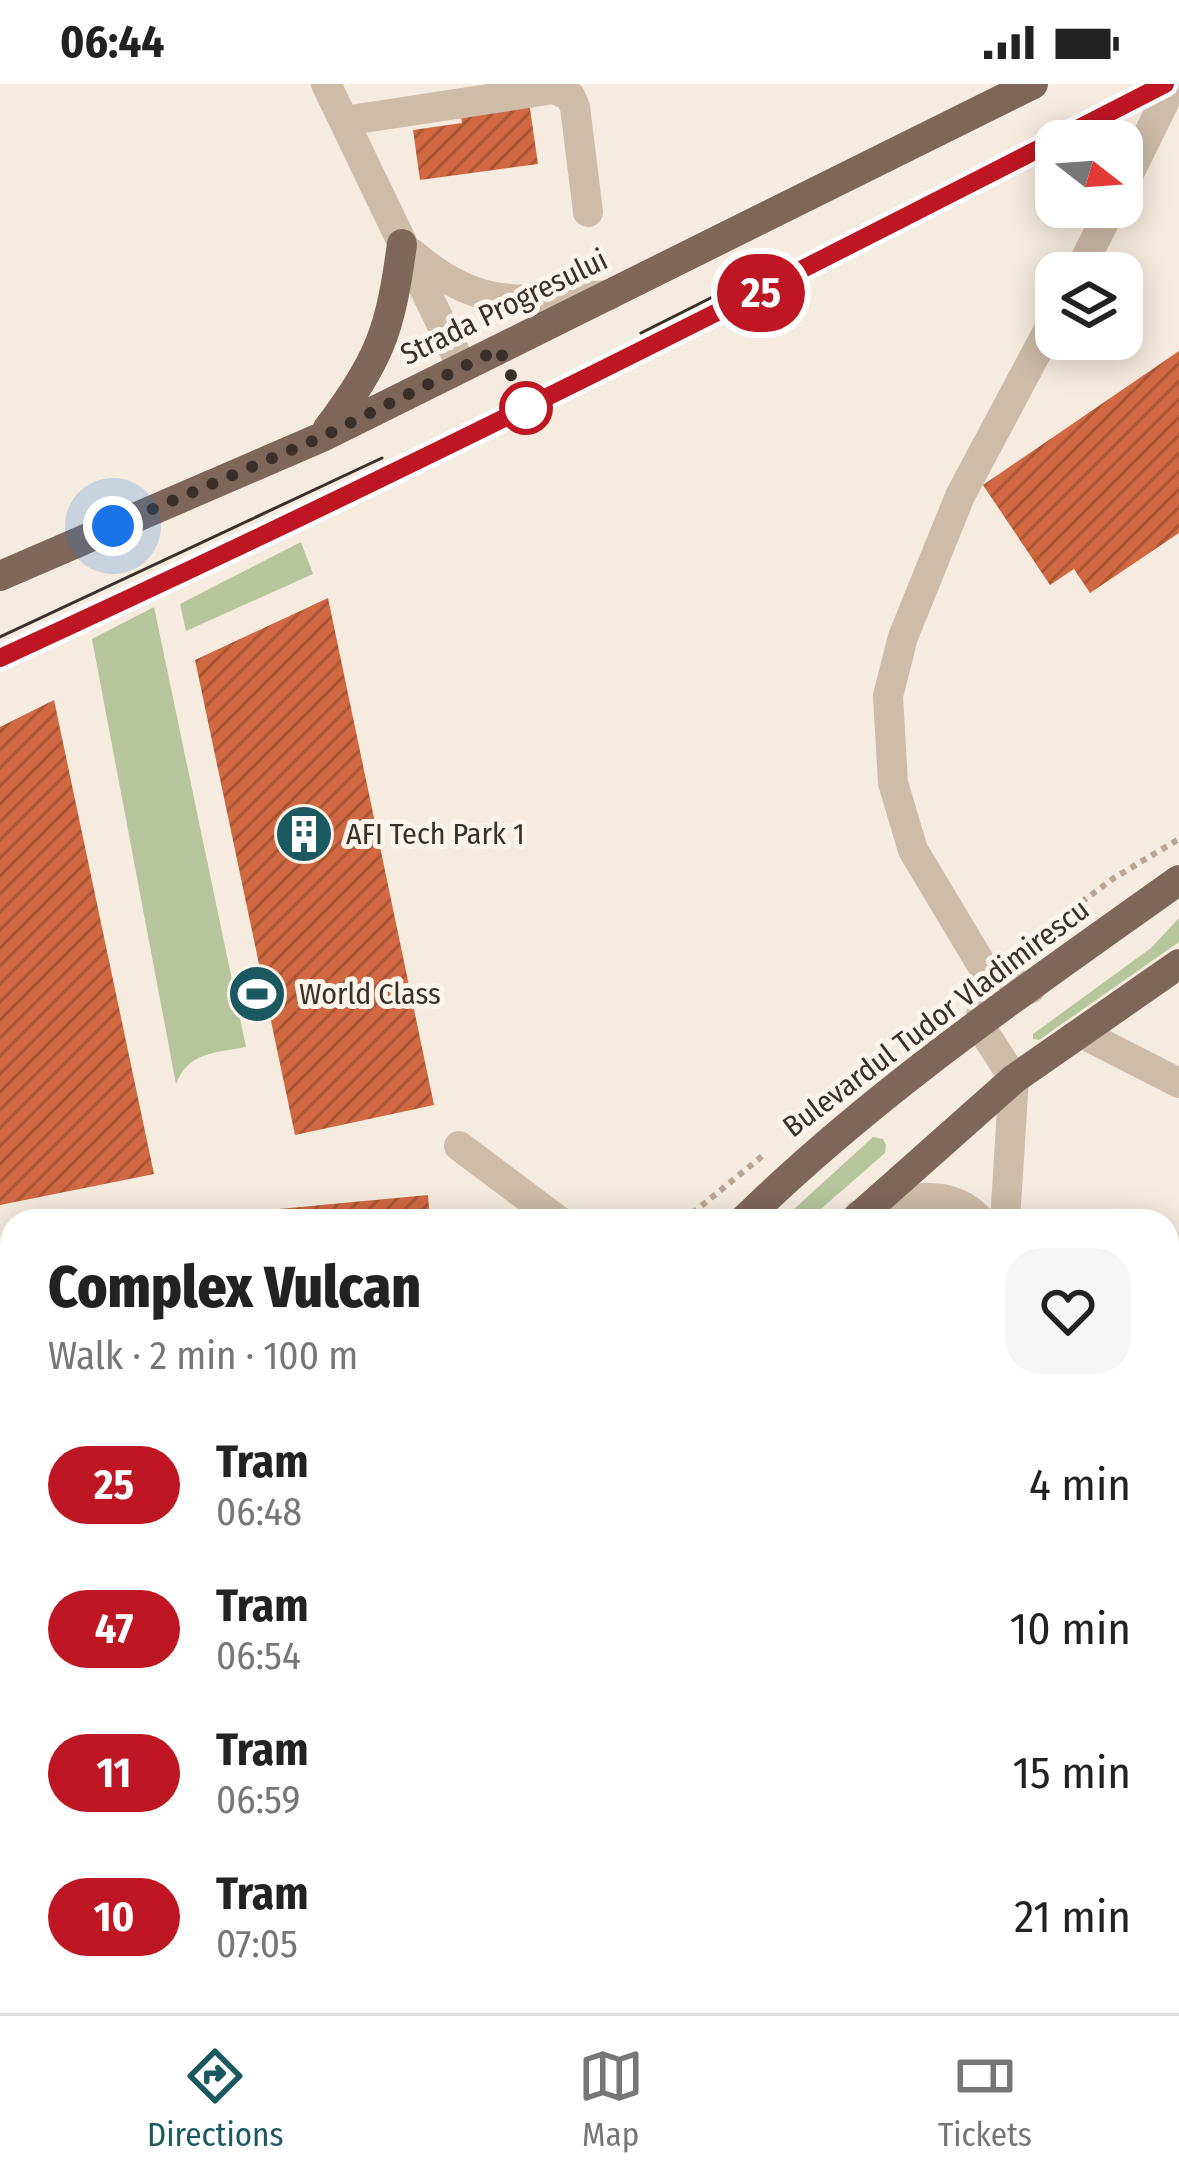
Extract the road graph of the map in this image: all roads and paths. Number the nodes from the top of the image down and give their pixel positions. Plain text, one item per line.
1 (326, 84) edge
2 (1033, 84) edge
3 (1173, 84) edge
4 (344, 121) junction
5 (1143, 145) edge
6 (588, 212) dead end
7 (402, 244) junction
8 (610, 295) junction
9 (1035, 355) edge
10 (462, 368) junction
11 (322, 437) junction
12 (0, 576) edge
13 (1179, 838) edge
14 (1179, 880) edge
15 (1179, 964) edge
16 (986, 972) junction
17 (1030, 989) junction
18 (980, 1026) junction
19 (1081, 1034) junction
20 (1014, 1079) junction
21 (1179, 1083) edge
22 (459, 1146) dead end
23 (544, 1209) edge
24 (756, 1209) edge
25 (867, 1209) edge
26 (877, 1209) edge
27 (966, 1209) edge
28 (1005, 1209) edge

1 - 4 street
2 - 8 main road, Strada Progresului
3 - 5 street
4 - 6 street
4 - 7 street
7 - 8 street
7 - 10 street
7 - 11 main road
8 - 10 main road, Strada Progresului
9 - 16 street
10 - 11 main road, Strada Progresului
11 - 12 main road, Strada Progresului
13 - 16 path
14 - 17 main road, Bulevardul Tudor Vladimirescu
15 - 19 main road
16 - 17 street
16 - 18 street
17 - 18 main road, Bulevardul Tudor Vladimirescu
18 - 20 street
18 - 24 main road, Bulevardul Tudor Vladimirescu
19 - 20 main road
19 - 21 street
20 - 25 main road
20 - 28 street
22 - 23 street
26 - 27 street

